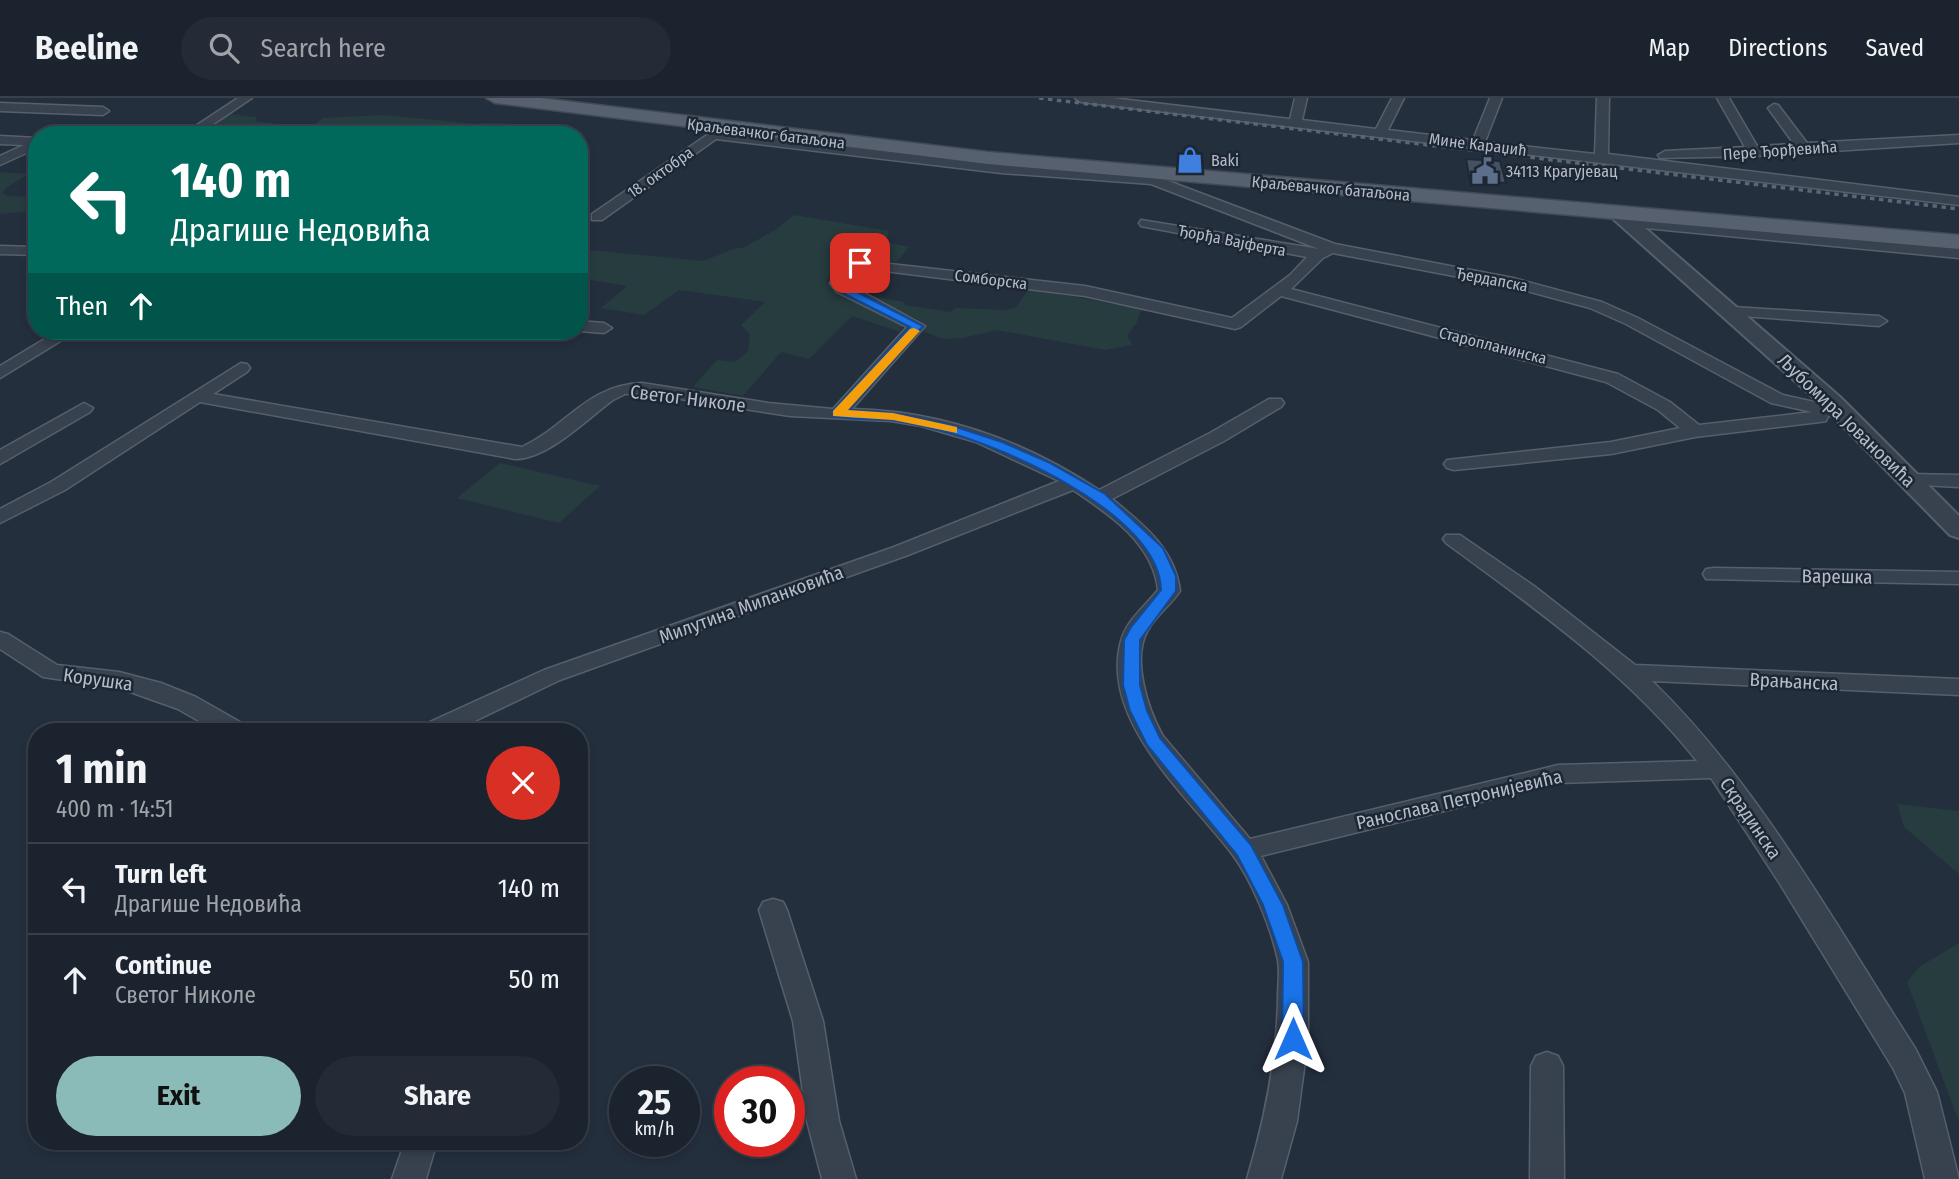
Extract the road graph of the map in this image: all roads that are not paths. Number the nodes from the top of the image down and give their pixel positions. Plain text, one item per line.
1 (246, 98) edge
2 (495, 98) edge
3 (1081, 98) edge
4 (1225, 98) edge
5 (1301, 98) edge
6 (1398, 98) edge
7 (1496, 98) edge
8 (1603, 98) edge
9 (1723, 98) edge
10 (1144, 101) edge
11 (0, 107) edge
12 (1774, 108) dead end
13 (103, 111) dead end
14 (1216, 114) junction
15 (1295, 123) junction
16 (202, 126) edge
17 (718, 131) junction
18 (1380, 133) junction
19 (1959, 139) edge
20 (0, 140) edge
21 (28, 141) edge
22 (1478, 144) junction
23 (28, 147) edge
24 (1803, 148) junction
25 (1754, 152) junction
26 (1601, 159) junction
27 (0, 161) edge
28 (1129, 171) junction
29 (1156, 182) junction
30 (1959, 201) edge
31 (597, 217) dead end
32 (1623, 218) junction
33 (1146, 223) dead end
34 (1959, 242) edge
35 (0, 250) edge
36 (28, 251) edge
37 (1325, 252) junction
38 (1959, 253) edge
39 (1277, 290) junction
40 (1733, 312) junction
41 (1879, 321) dead end
42 (588, 327) edge
43 (604, 328) dead end
44 (54, 340) edge
45 (241, 368) dead end
46 (0, 373) edge
47 (200, 397) junction
48 (1275, 403) dead end
49 (84, 408) dead end
50 (838, 414) junction
51 (1844, 414) junction
52 (1695, 431) junction
53 (0, 458) edge
54 (1454, 464) dead end
55 (1909, 480) junction
56 (1959, 481) edge
57 (1074, 482) junction
58 (1100, 497) junction
59 (0, 517) edge
60 (1959, 530) edge
61 (1454, 539) dead end
62 (1714, 574) dead end
63 (1959, 578) edge
64 (0, 639) edge
65 (1629, 672) junction
66 (1959, 687) edge
67 (222, 723) edge
68 (449, 723) edge
69 (1718, 769) junction
70 (1244, 850) junction
71 (774, 910) dead end
72 (1547, 1066) dead end
73 (418, 1150) edge
74 (409, 1179) edge
75 (839, 1179) edge
76 (1264, 1179) edge
77 (1547, 1179) edge
78 (1941, 1179) edge

1 - 16 street
2 - 17 main road, Краљевачког батаљона
3 - 10 street, Мине Караџић
4 - 14 street
5 - 15 street
6 - 18 street
7 - 22 street
8 - 26 street
9 - 25 street
10 - 14 street, Мине Караџић
11 - 13 street
12 - 24 street
14 - 15 street, Мине Караџић
15 - 18 street, Мине Караџић
17 - 28 main road, Краљевачког батаљона
17 - 29 street
17 - 31 street, 18. октобра
18 - 22 street, Мине Караџић
19 - 24 street, Пере Ђорђевића
20 - 21 street
22 - 26 street, Мине Караџић
23 - 27 street
24 - 25 street, Пере Ђорђевића
25 - 26 street, Пере Ђорђевића
26 - 30 street, Мине Караџић
28 - 29 street, Ђердапска
28 - 32 main road, Краљевачког батаљона
29 - 37 street, Ђердапска
32 - 34 main road, Краљевачког батаљона
32 - 38 street
32 - 40 street, Љубомира Јовановића
33 - 37 street, Ђорђа Вајферта
35 - 36 street
37 - 39 street, Сомборска
37 - 51 street, Ђердапска
39 - 50 street, Сомборска
39 - 52 street, Старопланинска
40 - 41 street
40 - 51 street, Љубомира Јовановића
42 - 43 street
44 - 46 street
45 - 47 street
47 - 50 street, Светог Николе
47 - 59 street
48 - 58 street
49 - 53 street
50 - 57 street, Светог Николе
51 - 52 street
51 - 55 street, Љубомира Јовановића
52 - 54 street
55 - 56 street
55 - 60 street, Љубомира Јовановића
57 - 58 street, Светог Николе
57 - 68 street, Милутина Миланковића
58 - 70 street, Светог Николе
61 - 65 street, Скрадинска
62 - 63 street, Варешка
64 - 67 street, Корушка
65 - 66 street, Врањанска
65 - 69 street, Скрадинска
69 - 70 street, Ранослава Петронијевића
69 - 78 street, Скрадинска
70 - 76 street, Светог Николе
71 - 75 street
72 - 77 street
73 - 74 street

